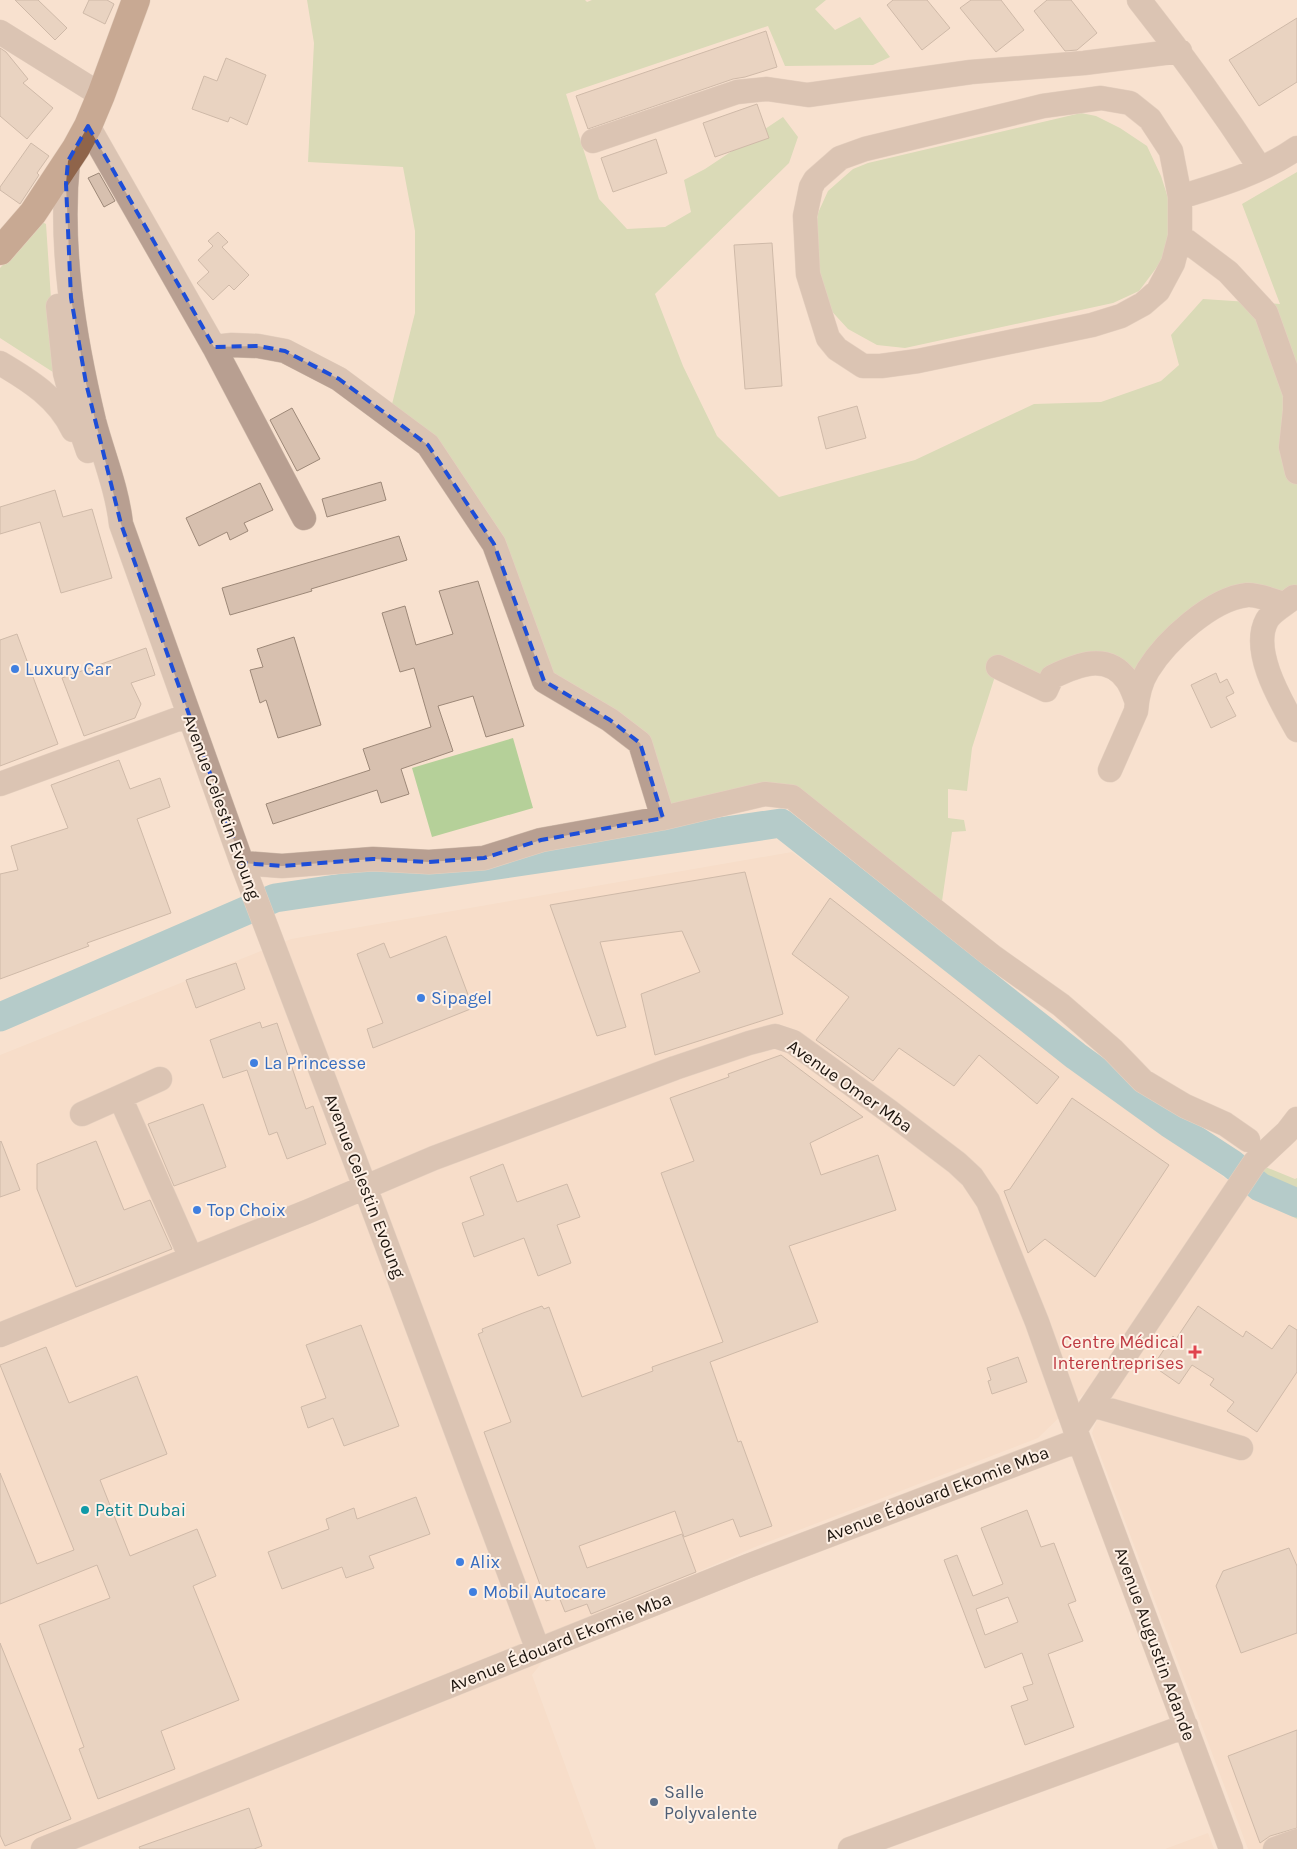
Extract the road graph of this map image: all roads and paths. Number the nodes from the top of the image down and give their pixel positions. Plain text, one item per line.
1 (136, 0) edge
2 (1139, 0) edge
3 (0, 32) edge
4 (1180, 51) junction
5 (101, 95) junction
6 (88, 126) junction
7 (593, 141) dead end
8 (1297, 148) edge
9 (68, 161) junction
10 (1260, 168) junction
11 (51, 185) junction
12 (1180, 197) junction
13 (1180, 236) junction
14 (0, 251) edge
15 (0, 345) edge
16 (214, 347) junction
17 (0, 363) edge
18 (69, 392) junction
19 (1296, 409) edge
20 (95, 422) junction
21 (92, 461) junction
22 (1297, 472) edge
23 (304, 518) dead end
24 (121, 524) junction
25 (1291, 599) edge
26 (998, 667) dead end
27 (1137, 702) junction
28 (189, 715) junction
29 (1297, 730) edge
30 (1110, 770) dead end
31 (0, 784) edge
32 (663, 818) junction
33 (246, 873) junction
34 (160, 1079) dead end
35 (120, 1097) junction
36 (82, 1114) dead end
37 (1297, 1119) edge
38 (1248, 1140) dead end
39 (365, 1186) junction
40 (191, 1258) junction
41 (0, 1335) edge
42 (1092, 1405) junction
43 (1077, 1435) junction
44 (1241, 1448) dead end
45 (538, 1650) junction
46 (1186, 1726) junction
47 (1297, 1841) edge
48 (43, 1849) edge
49 (850, 1849) edge
50 (1232, 1849) edge
51 (1275, 1849) edge

1 - 5 main road
2 - 4 street
3 - 5 street
4 - 7 street
4 - 10 street
5 - 6 main road
6 - 9 main road
6 - 16 street
8 - 10 street
9 - 11 main road
9 - 20 street
10 - 12 street
11 - 14 main road
11 - 18 street
12 - 13 street
12 - 13 street
13 - 19 street
15 - 18 street
16 - 23 street
16 - 32 street
17 - 21 street
18 - 20 street
18 - 21 street
19 - 22 street
20 - 24 street
21 - 24 street
24 - 28 street, Avenue Celestin Evoung
25 - 27 street
25 - 29 street
26 - 27 street
27 - 30 street
28 - 31 street
28 - 33 street, Avenue Celestin Evoung
32 - 33 street
32 - 38 street
33 - 39 street, Avenue Celestin Evoung
34 - 35 street
35 - 36 street
35 - 40 street
37 - 42 street
39 - 40 street, Avenue Omer Mba
39 - 43 street, Avenue Omer Mba
39 - 45 street, Avenue Celestin Evoung
40 - 41 street, Avenue Omer Mba
42 - 43 street
42 - 44 street
43 - 45 street, Avenue Édouard Ekomie Mba
43 - 46 street, Avenue Augustin Adande
45 - 48 street, Avenue Édouard Ekomie Mba
46 - 49 street
46 - 50 street, Avenue Augustin Adande
47 - 51 street

